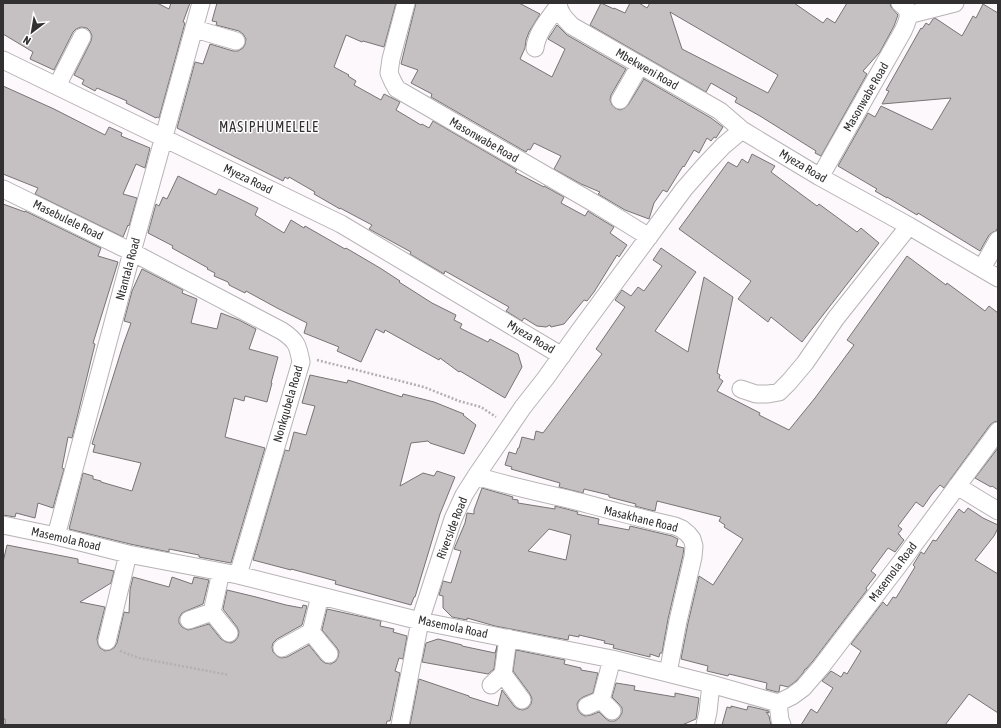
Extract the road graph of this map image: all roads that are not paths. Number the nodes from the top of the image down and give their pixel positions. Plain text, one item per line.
1 (201, 3) edge
2 (406, 3) edge
3 (955, 3) edge
4 (558, 4) edge
5 (904, 9) edge
6 (194, 29) junction
7 (82, 37) dead end
8 (236, 41) dead end
9 (535, 48) dead end
10 (3, 60) edge
11 (640, 64) junction
12 (58, 86) junction
13 (620, 100) dead end
14 (742, 130) junction
15 (164, 138) junction
16 (820, 177) junction
17 (3, 189) edge
18 (909, 226) junction
19 (649, 237) junction
20 (998, 240) edge
21 (132, 252) junction
22 (982, 268) junction
23 (998, 278) edge
24 (562, 356) junction
25 (741, 389) dead end
26 (998, 431) edge
27 (476, 476) junction
28 (957, 486) junction
29 (998, 511) edge
30 (3, 525) edge
31 (56, 536) junction
32 (128, 554) junction
33 (230, 574) junction
34 (320, 596) junction
35 (212, 612) junction
36 (189, 620) dead end
37 (420, 621) junction
38 (311, 632) junction
39 (228, 633) dead end
40 (508, 638) junction
41 (107, 641) road end
42 (282, 648) dead end
43 (329, 654) dead end
44 (612, 659) junction
45 (668, 673) junction
46 (711, 684) junction
47 (522, 700) dead end
48 (778, 703) junction
49 (600, 706) dead end
50 (400, 725) edge
51 (705, 725) edge
52 (782, 725) edge

1 - 6 street, Ntantala Road
2 - 19 street, Masonwabe Road
3 - 5 street, Masonwabe Road
4 - 9 street
4 - 11 street, Mbekweni Road
5 - 16 street, Masonwabe Road
6 - 8 street
6 - 15 street, Ntantala Road
7 - 12 street
10 - 12 street, Myeza Road
11 - 13 street
11 - 14 street, Mbekweni Road
12 - 15 street, Myeza Road
14 - 16 street, Myeza Road
14 - 19 street, Myeza Road
15 - 21 street, Ntantala Road
15 - 24 street, Myeza Road
16 - 18 street, Myeza Road
17 - 21 street, Masebulele Road
18 - 22 street, Myeza Road
18 - 25 street
19 - 24 street, Myeza Road
20 - 22 street
21 - 31 street, Ntantala Road
21 - 33 street, Nonkqubela Road
22 - 23 street, Myeza Road
24 - 27 street, Riverside Road
26 - 28 street, Masemola Road
27 - 37 street, Riverside Road
27 - 45 street, Masakhane Road
28 - 29 street
28 - 48 street, Masemola Road
30 - 31 street, Masemola Road
31 - 32 street, Masemola Road
32 - 33 street, Masemola Road
32 - 41 street
33 - 34 street, Masemola Road
33 - 35 street, Nonkqubela Road
34 - 37 street, Masemola Road
34 - 38 street
35 - 36 street
35 - 39 street
37 - 40 street, Masemola Road
37 - 50 street, Riverside Road
38 - 42 street
38 - 43 street
40 - 44 street, Masemola Road
40 - 47 street
44 - 45 street, Masemola Road
44 - 49 street
45 - 46 street, Masemola Road
46 - 48 street, Masemola Road
46 - 51 street
48 - 52 street

